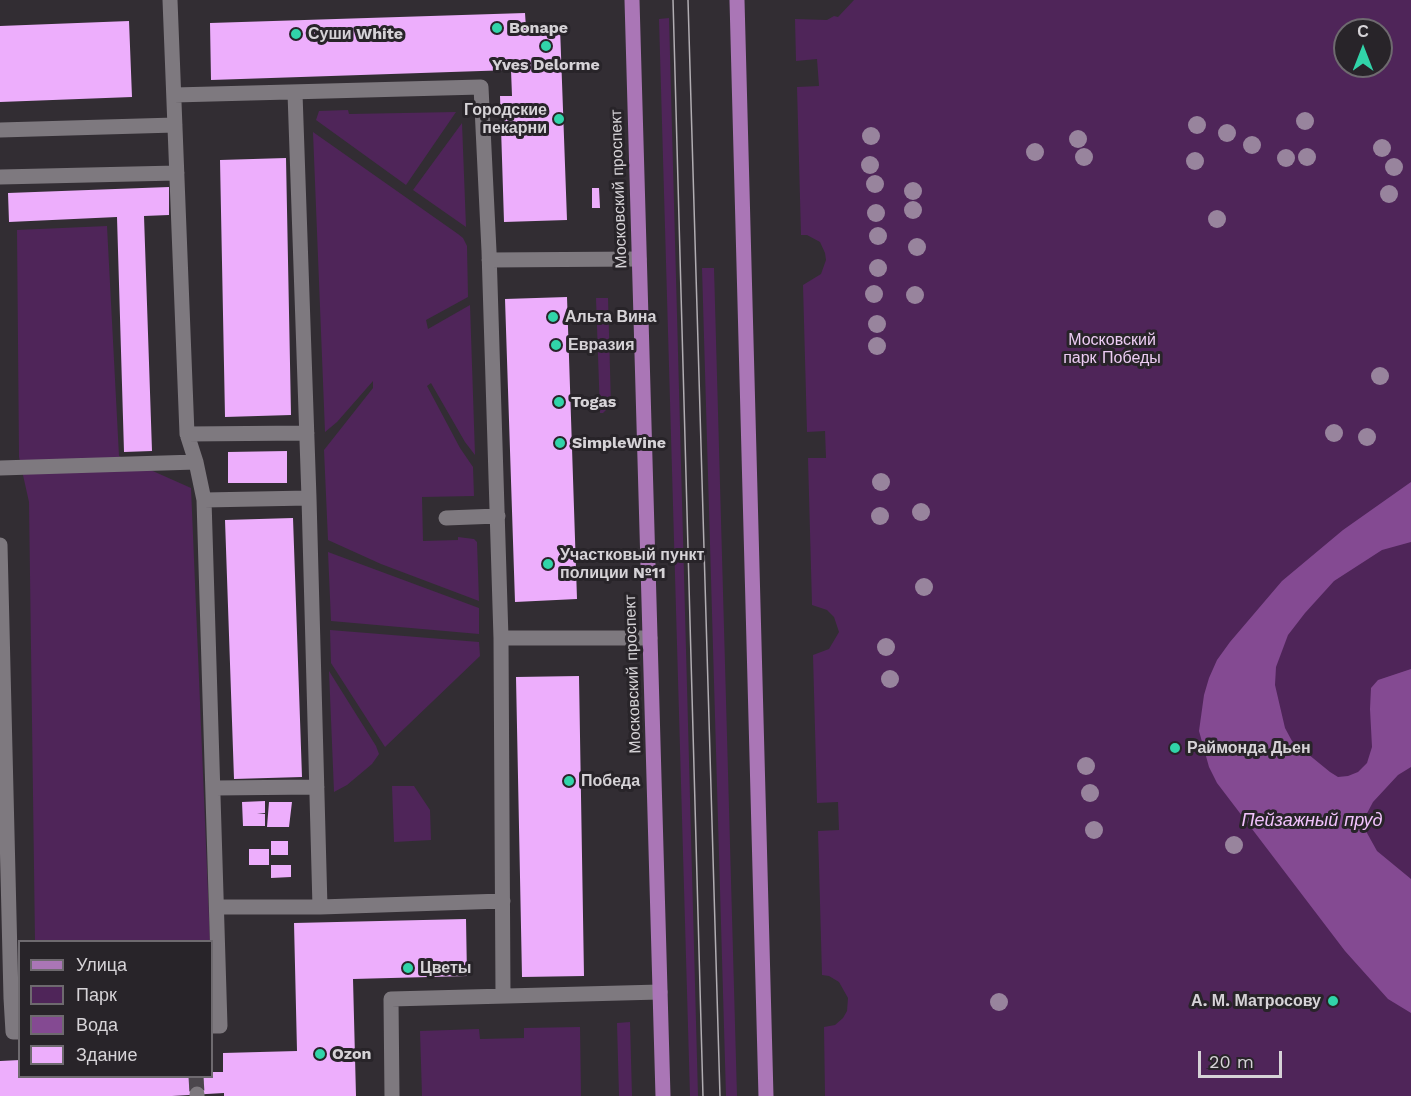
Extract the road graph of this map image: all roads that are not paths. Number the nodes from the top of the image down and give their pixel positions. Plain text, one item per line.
1 (170, 0) edge
2 (632, 0) edge
3 (737, 0) edge
4 (295, 93) junction
5 (174, 95) junction
6 (176, 125) junction
7 (0, 130) edge
8 (177, 173) junction
9 (0, 177) edge
10 (639, 259) junction
11 (489, 260) junction
12 (307, 433) junction
13 (187, 434) junction
14 (0, 456) edge
15 (196, 462) junction
16 (0, 468) edge
17 (0, 474) edge
18 (309, 498) junction
19 (204, 500) junction
20 (498, 516) junction
21 (446, 518) dead end
22 (0, 545) edge
23 (501, 638) junction
24 (650, 638) junction
25 (317, 787) junction
26 (214, 788) junction
27 (502, 902) junction
28 (217, 907) junction
29 (320, 907) junction
30 (660, 992) junction
31 (503, 996) junction
32 (5, 998) edge
33 (213, 1026) edge
34 (18, 1032) edge
35 (392, 1096) edge
36 (663, 1096) edge
37 (766, 1096) edge

1 - 5 lane
2 - 10 main road, Московский проспект
3 - 37 main road
4 - 5 lane
4 - 11 lane
4 - 12 lane
5 - 6 lane
6 - 7 lane
6 - 8 lane
8 - 9 lane
8 - 13 lane
10 - 11 lane
10 - 24 main road, Московский проспект
11 - 20 lane
12 - 13 lane
12 - 18 lane
13 - 15 lane
14 - 16 lane
15 - 16 lane
15 - 19 lane
16 - 17 lane
18 - 19 lane
18 - 25 lane
19 - 26 lane
20 - 21 lane
20 - 23 lane
22 - 32 lane
23 - 24 lane
23 - 27 lane
24 - 30 main road, Московский проспект
25 - 26 lane
25 - 29 lane
26 - 28 lane
27 - 29 lane
27 - 31 lane
28 - 29 lane
28 - 33 lane
30 - 31 lane
30 - 36 main road, Московский проспект
31 - 35 lane
32 - 34 lane

